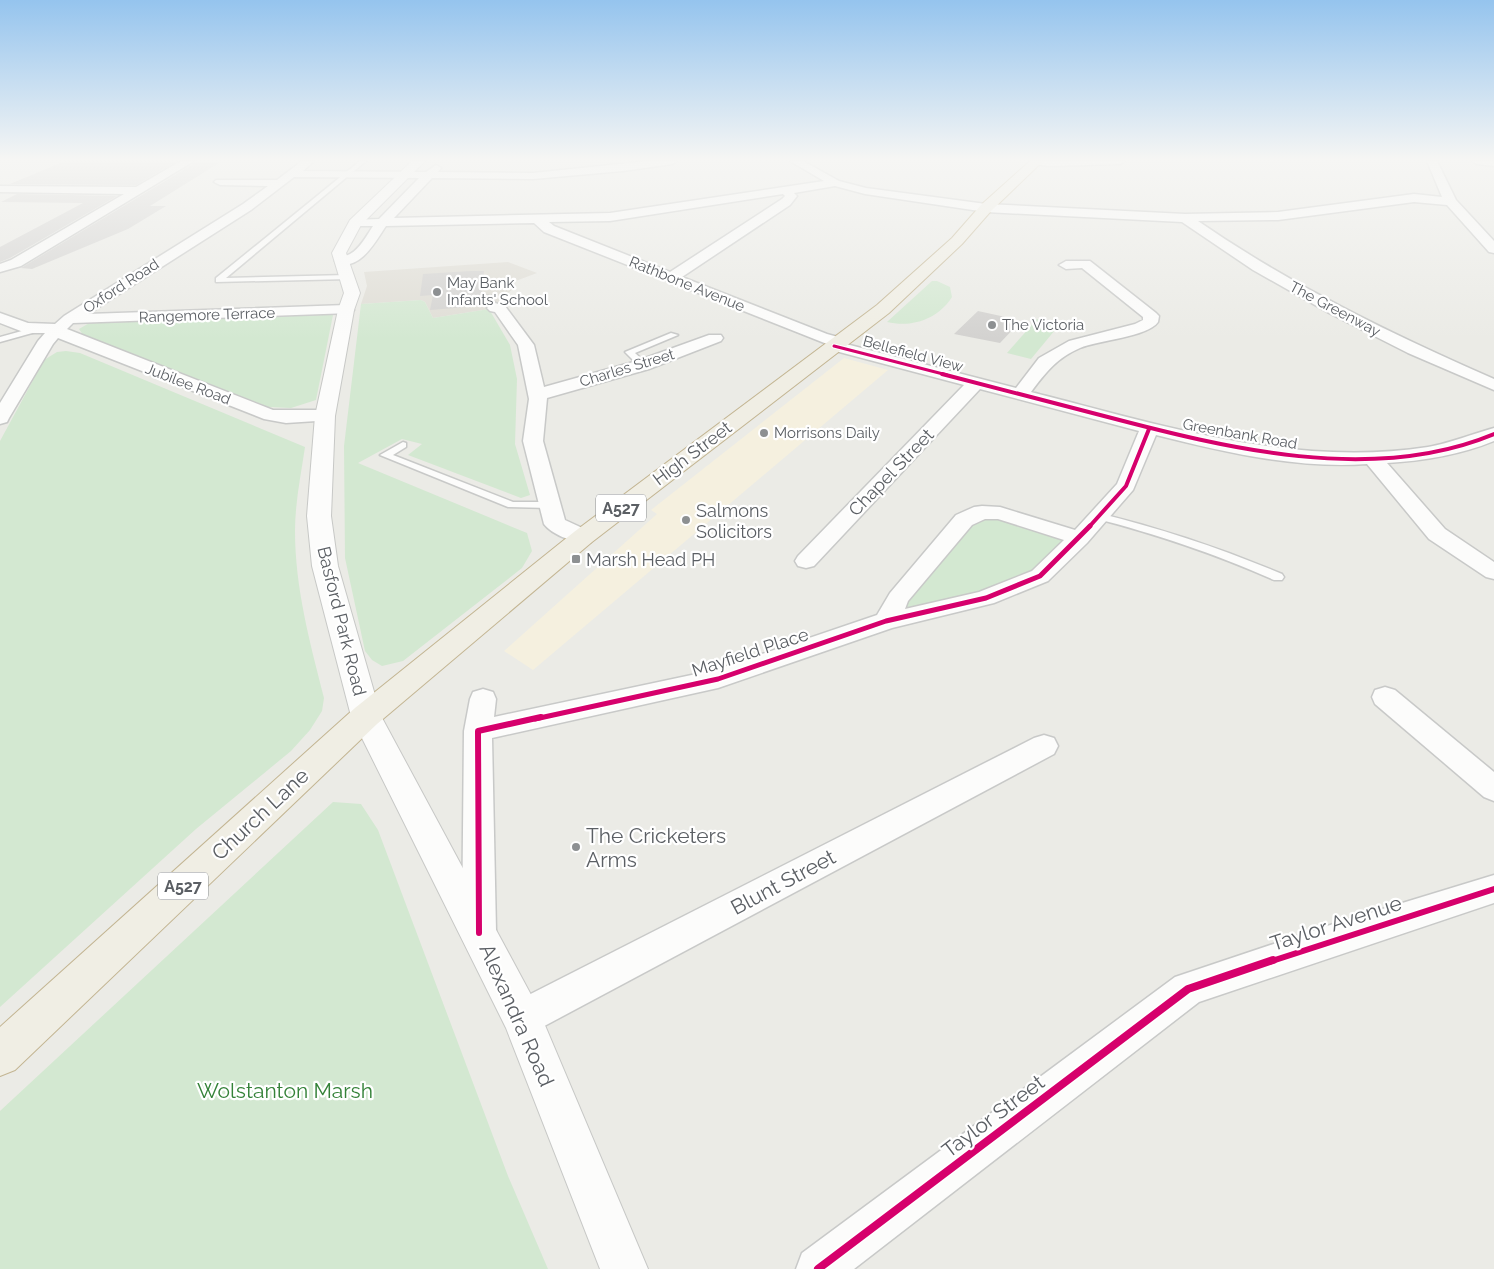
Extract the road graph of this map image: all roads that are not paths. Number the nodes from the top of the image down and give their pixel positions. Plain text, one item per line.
1 (88, 220) edge
2 (226, 220) edge
3 (291, 220) edge
4 (358, 220) edge
5 (522, 220) edge
6 (539, 220) edge
7 (758, 220) edge
8 (975, 220) edge
9 (1188, 220) edge
10 (1468, 220) edge
11 (382, 222) junction
12 (355, 223) junction
13 (1494, 249) edge
14 (1066, 265) dead end
15 (0, 268) edge
16 (345, 269) junction
17 (670, 278) junction
18 (492, 303) dead end
19 (346, 310) junction
20 (0, 318) edge
21 (64, 324) junction
22 (40, 328) junction
23 (674, 335) dead end
24 (715, 338) dead end
25 (0, 340) edge
26 (836, 344) junction
27 (643, 365) junction
28 (981, 384) junction
29 (1494, 385) edge
30 (537, 394) junction
31 (1020, 395) junction
32 (2, 411) edge
33 (325, 416) junction
34 (1149, 429) junction
35 (1494, 434) edge
36 (403, 445) dead end
37 (1374, 460) junction
38 (550, 505) junction
39 (1098, 516) junction
40 (584, 537) junction
41 (1079, 538) junction
42 (806, 561) dead end
43 (1494, 572) edge
44 (1278, 577) dead end
45 (886, 621) junction
46 (1385, 697) dead end
47 (482, 699) dead end
48 (366, 716) junction
49 (478, 731) junction
50 (1044, 746) dead end
51 (1494, 789) edge
52 (1494, 889) edge
53 (479, 933) junction
54 (1188, 990) joint
55 (522, 1018) junction
56 (0, 1055) edge
57 (624, 1269) edge
58 (818, 1269) edge

1 - 15 street
2 - 21 street, Oxford Road
3 - 16 lane
4 - 12 main road, Basford Park Road
5 - 11 street
6 - 17 street, Rathbone Avenue
7 - 17 street
8 - 26 highway, High Street / A527
9 - 29 street, The Greenway
10 - 13 street
11 - 12 street
11 - 16 street, Basford Park Road
12 - 16 main road, Basford Park Road
14 - 31 street
16 - 19 main road, Basford Park Road
17 - 26 street, Rathbone Avenue
18 - 30 street
19 - 21 street, Rangemore Terrace
19 - 33 main road, Basford Park Road
20 - 22 street, Rangemore Terrace
21 - 22 street, Rangemore Terrace
21 - 32 street, Oxford Road
21 - 33 street, Jubilee Road
22 - 25 lane
23 - 27 lane
24 - 27 street, Charles Street
26 - 28 street, Bellefield View
26 - 40 highway, High Street / A527
27 - 30 street, Charles Street
28 - 31 street, Greenbank Road
28 - 42 street, Chapel Street
30 - 38 street
31 - 34 street, Greenbank Road
33 - 48 main road, Basford Park Road
34 - 37 street, Greenbank Road
34 - 39 street, Mayfield Place
35 - 37 street, Greenbank Road
36 - 38 lane
37 - 43 street
38 - 40 street
39 - 41 street, Mayfield Place
39 - 44 lane
40 - 48 highway, High Street / A527
41 - 45 street, Mayfield Place
41 - 45 street
45 - 49 street, Mayfield Place
46 - 51 street
47 - 49 street
48 - 53 main road, Alexandra Road
48 - 56 highway, Church Lane / A527
49 - 53 street
50 - 55 street, Blunt Street
52 - 54 street, Taylor Avenue
53 - 55 main road, Alexandra Road
54 - 58 street, Taylor Street
55 - 57 main road, Alexandra Road

